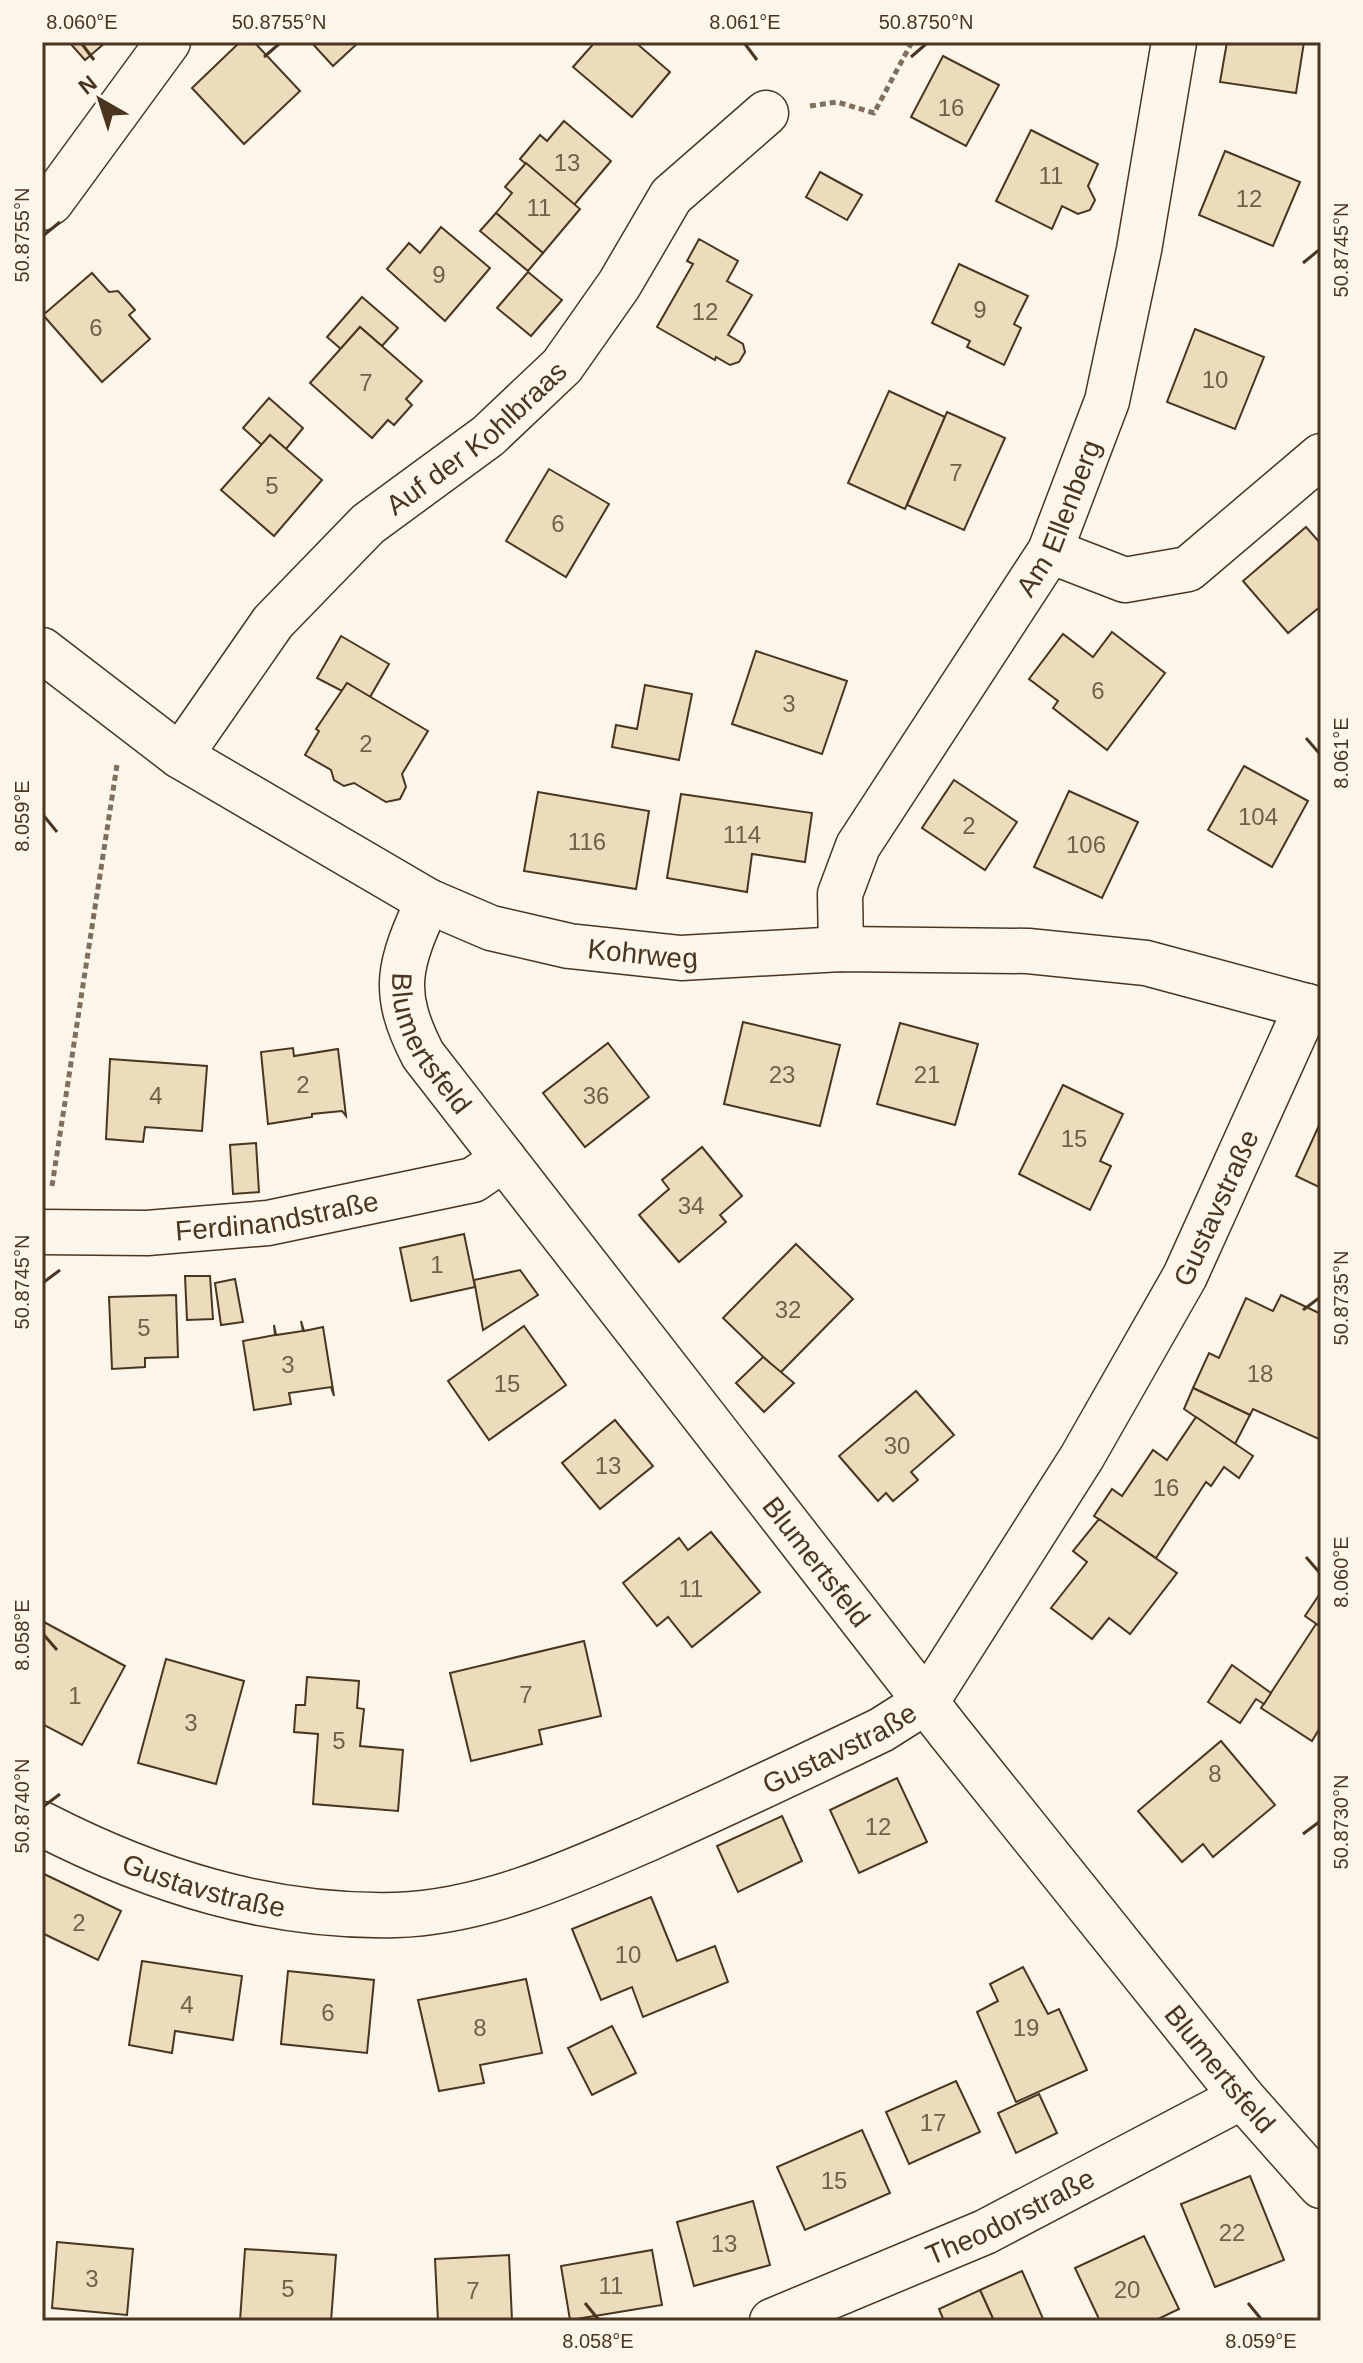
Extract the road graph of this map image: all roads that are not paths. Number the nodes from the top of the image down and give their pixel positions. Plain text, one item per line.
1 (168, 42) edge
2 (1174, 42) edge
3 (766, 113) road end
4 (42, 208) edge
5 (1321, 456) edge
6 (1050, 551) junction
7 (42, 650) edge
8 (180, 756) junction
9 (428, 901) junction
10 (841, 949) junction
11 (1314, 1008) edge
12 (504, 1159) junction
13 (46, 1213) edge
14 (927, 1701) junction
15 (42, 1824) edge
16 (1242, 2097) junction
17 (1321, 2186) edge
18 (772, 2321) edge

1 - 4 street
2 - 6 street, Am Ellenberg
3 - 8 street, Auf der Kohlbraas
5 - 6 street
6 - 10 street, Am Ellenberg
7 - 8 street, Kohrweg
8 - 9 street, Kohrweg
9 - 10 street, Kohrweg
9 - 12 street, Blumertsfeld
10 - 11 street, Kohrweg
11 - 14 street, Gustavstraße
12 - 13 street, Ferdinandstraße
12 - 14 street, Blumertsfeld
14 - 15 street, Gustavstraße
14 - 16 street, Blumertsfeld
16 - 17 street, Blumertsfeld
16 - 18 street, Theodorstraße

